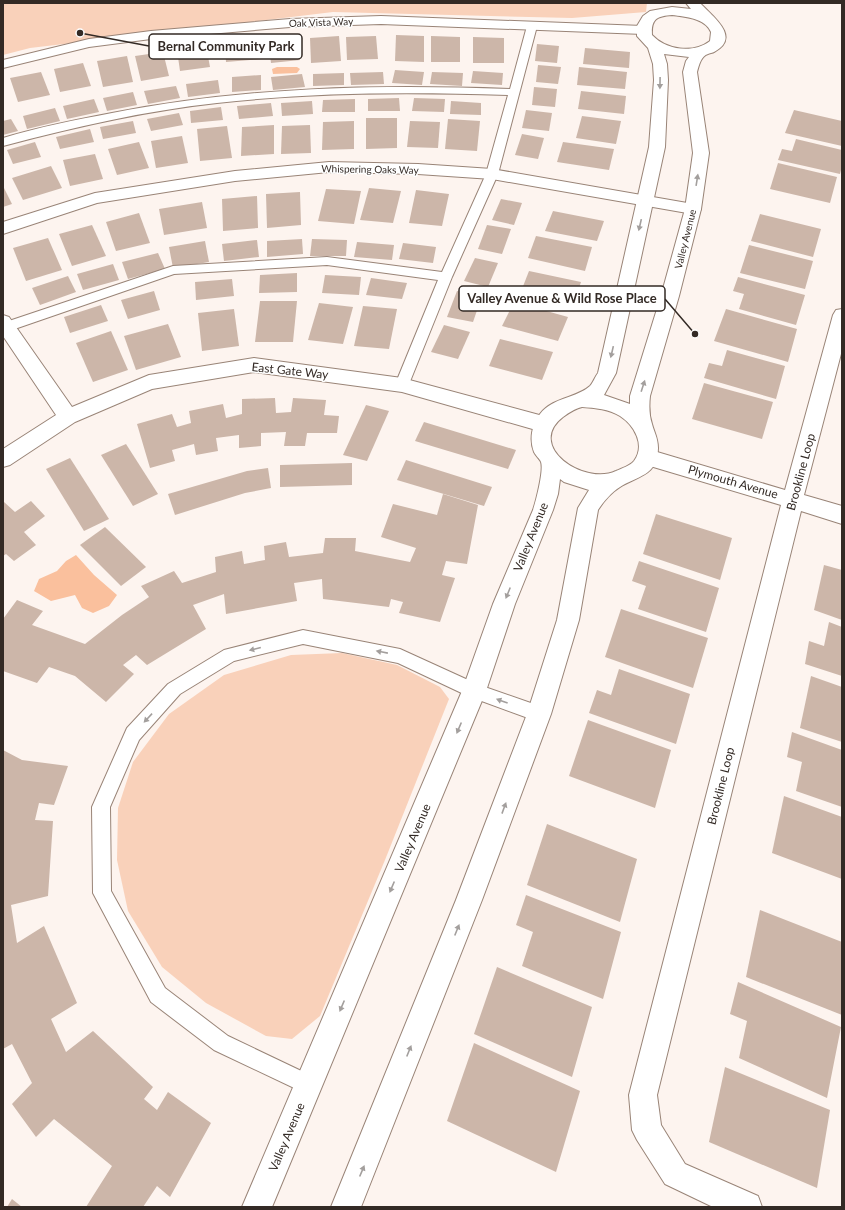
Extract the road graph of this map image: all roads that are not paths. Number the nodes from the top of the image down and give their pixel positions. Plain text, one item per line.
1 (662, 3) edge
2 (693, 3) edge
3 (654, 15) junction
4 (707, 19) junction
5 (532, 26) junction
6 (643, 30) junction
7 (654, 45) junction
8 (700, 52) junction
9 (3, 64) edge
10 (514, 92) junction
11 (3, 142) edge
12 (492, 174) junction
13 (646, 201) junction
14 (693, 209) junction
15 (3, 228) edge
16 (446, 278) junction
17 (842, 315) edge
18 (4, 326) edge
19 (402, 384) junction
20 (582, 400) junction
21 (68, 417) junction
22 (543, 424) junction
23 (642, 425) junction
24 (647, 457) junction
25 (3, 459) edge
26 (551, 464) junction
27 (611, 483) junction
28 (794, 500) junction
29 (842, 515) edge
30 (474, 691) junction
31 (538, 714) junction
32 (309, 1085) junction
33 (257, 1207) edge
34 (346, 1207) edge
35 (747, 1207) edge

1 - 3 street
2 - 4 street, Valley Avenue
3 - 4 street
3 - 6 street
4 - 8 street, Valley Avenue
5 - 6 street, Oak Vista Way
5 - 9 street, Oak Vista Way
5 - 10 lane
6 - 7 street
7 - 8 street, Valley Avenue
7 -> 13 street
14 -> 8 street, Valley Avenue
10 - 11 lane
10 - 12 lane
12 - 13 street, Whispering Oaks Way
12 - 15 street, Whispering Oaks Way
12 - 16 lane
13 - 14 street, Whispering Oaks Way
13 -> 20 street
23 -> 14 street, Valley Avenue
16 - 18 lane
16 - 19 lane
17 - 28 street, Brookline Loop
18 - 21 street
19 - 21 street, East Gate Way
19 - 22 street, East Gate Way
20 - 22 street
20 - 23 street
21 - 25 street, East Gate Way
22 - 26 street
23 - 24 street
24 - 27 street
24 - 28 street, Plymouth Avenue
26 - 27 street
26 -> 30 street, Valley Avenue
27 - 31 street
28 - 29 street, Plymouth Avenue
28 - 35 street, Brookline Loop
31 -> 30 lane
30 -> 32 street, Valley Avenue
30 -> 32 lane
34 -> 31 street
32 - 33 street, Valley Avenue

